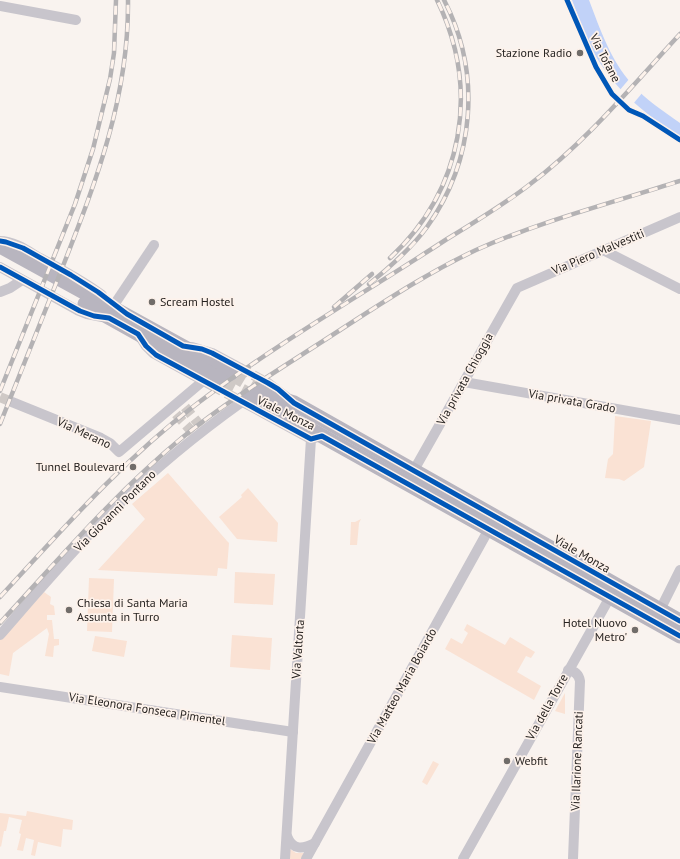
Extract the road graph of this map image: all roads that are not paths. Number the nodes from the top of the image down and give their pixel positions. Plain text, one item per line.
1 (0, 6) edge
2 (76, 20) dead end
3 (680, 217) edge
4 (0, 241) edge
5 (154, 245) dead end
6 (0, 246) edge
7 (603, 250) junction
8 (0, 256) edge
9 (0, 267) edge
10 (22, 280) junction
11 (517, 288) joint
12 (680, 289) edge
13 (0, 292) edge
14 (112, 311) junction
15 (127, 314) junction
16 (138, 334) junction
17 (226, 377) junction
18 (203, 381) junction
19 (464, 382) junction
20 (252, 394) junction
21 (12, 402) tunnel mouth
22 (680, 420) edge
23 (316, 437) junction
24 (414, 470) junction
25 (406, 484) junction
26 (493, 523) junction
27 (680, 570) edge
28 (610, 597) junction
29 (660, 610) junction
30 (680, 621) edge
31 (0, 634) edge
32 (680, 636) edge
33 (568, 670) junction
34 (0, 687) edge
35 (293, 732) junction
36 (287, 836) junction
37 (315, 843) junction
38 (285, 859) edge
39 (306, 859) edge
40 (463, 859) edge
41 (573, 859) edge

1 - 2 street
3 - 7 street, Via Piero Malvestiti
4 - 14 street
5 - 14 street
6 - 15 main road
7 - 11 street, Via Piero Malvestiti
7 - 12 street
8 - 14 main road
9 - 10 street
10 - 13 street
10 - 14 street
11 - 19 street, Via privata Chioggia
14 - 15 street
14 - 16 main road
15 - 17 main road
16 - 17 main road
16 - 18 street
17 - 18 street
18 - 21 street, Via Merano
19 - 22 street, Via privata Grado
19 - 24 street, Via privata Chioggia
20 - 23 main road, Viale Monza
20 - 24 main road, Viale Monza
20 - 31 street, Via Giovanni Pontano
23 - 25 main road, Viale Monza
23 - 35 street, Via Valtorta
24 - 25 main road
24 - 26 main road, Viale Monza
25 - 26 main road, Viale Monza
26 - 28 main road, Viale Monza
26 - 29 main road, Viale Monza
26 - 37 street, Via Matteo Maria Boiardo
27 - 29 street
28 - 32 main road, Viale Monza
28 - 33 street, Via della Torre
29 - 30 main road, Viale Monza
33 - 40 street, Via della Torre
33 - 41 street, Via Ilarione Rancati
34 - 35 street, Via Eleonora Fonseca Pimentel
35 - 36 street, Via Valtorta
36 - 37 street
36 - 38 street, Via Valtorta
37 - 39 street, Via Matteo Maria Boiardo

